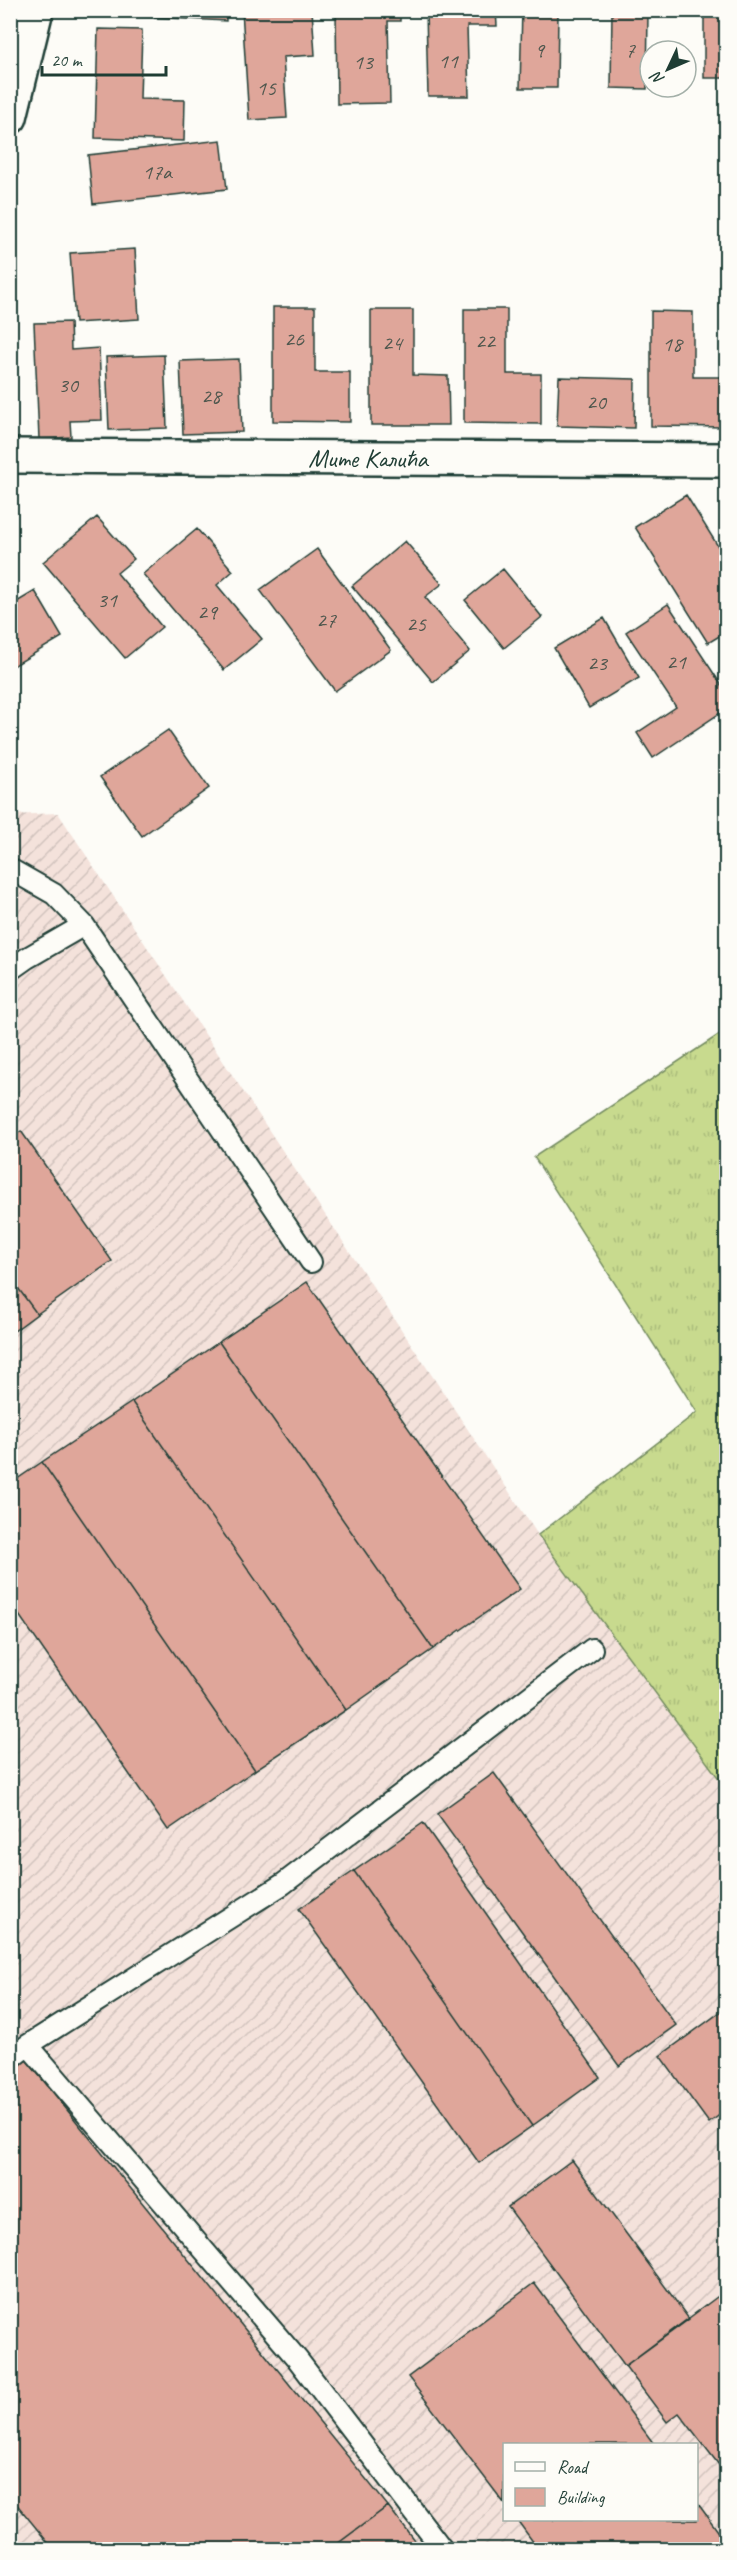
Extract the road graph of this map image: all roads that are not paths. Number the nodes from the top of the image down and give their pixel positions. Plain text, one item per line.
1 (36, 10) edge
2 (10, 117) edge
3 (10, 456) edge
4 (726, 460) edge
5 (10, 869) edge
6 (84, 925) junction
7 (10, 970) edge
8 (311, 1263) dead end
9 (592, 1649) dead end
10 (28, 2045) junction
11 (10, 2059) edge
12 (442, 2550) edge

1 - 2 street
3 - 4 street, Мите Калића
5 - 6 lane
6 - 7 lane
6 - 8 lane
9 - 10 lane
10 - 11 lane
10 - 12 lane

